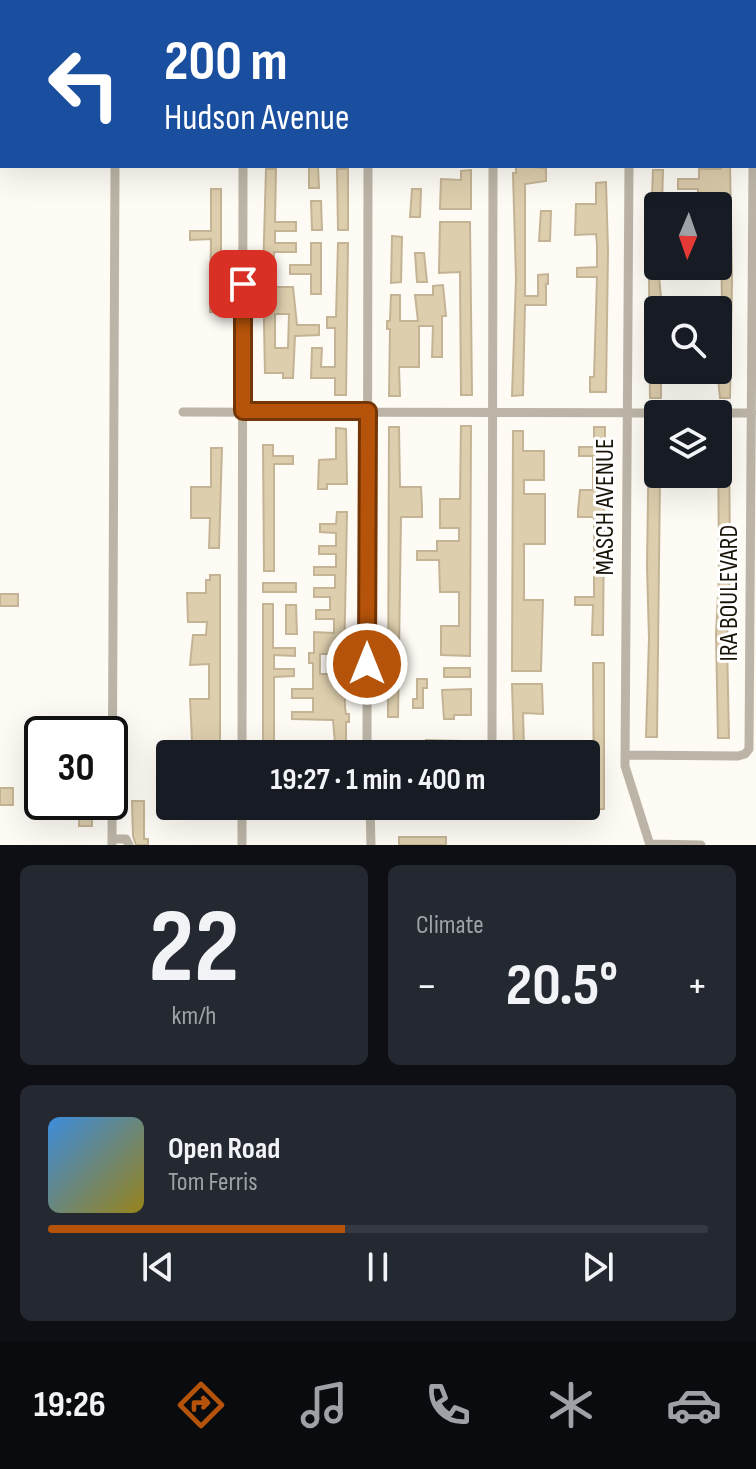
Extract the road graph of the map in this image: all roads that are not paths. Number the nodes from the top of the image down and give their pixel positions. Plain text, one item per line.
1 (115, 168) edge
2 (243, 168) edge
3 (368, 168) edge
4 (493, 168) edge
5 (629, 168) edge
6 (753, 168) edge
7 (754, 266) edge
8 (243, 411) junction
9 (368, 411) junction
10 (183, 412) dead end
11 (492, 412) junction
12 (628, 412) junction
13 (752, 413) junction
14 (753, 598) edge
15 (242, 740) edge
16 (367, 740) edge
17 (492, 740) edge
18 (625, 755) junction
19 (242, 820) edge
20 (370, 820) edge
21 (112, 842) edge
22 (650, 844) edge
23 (129, 845) edge
24 (242, 845) edge
25 (371, 845) edge
26 (701, 845) edge

1 - 21 street
2 - 8 street
3 - 9 street
4 - 11 street
5 - 12 street, MASCH AVENUE
6 - 7 street, IRA BOULEVARD
7 - 13 street, IRA BOULEVARD
8 - 9 street
8 - 10 street
8 - 15 street
9 - 11 street
9 - 16 street
11 - 12 street
11 - 17 street
12 - 13 street
12 - 18 street, MASCH AVENUE
13 - 14 street, IRA BOULEVARD
14 - 18 street, IRA BOULEVARD
18 - 22 street, MASCH AVENUE
19 - 24 street
20 - 25 street
21 - 23 street
22 - 26 street

